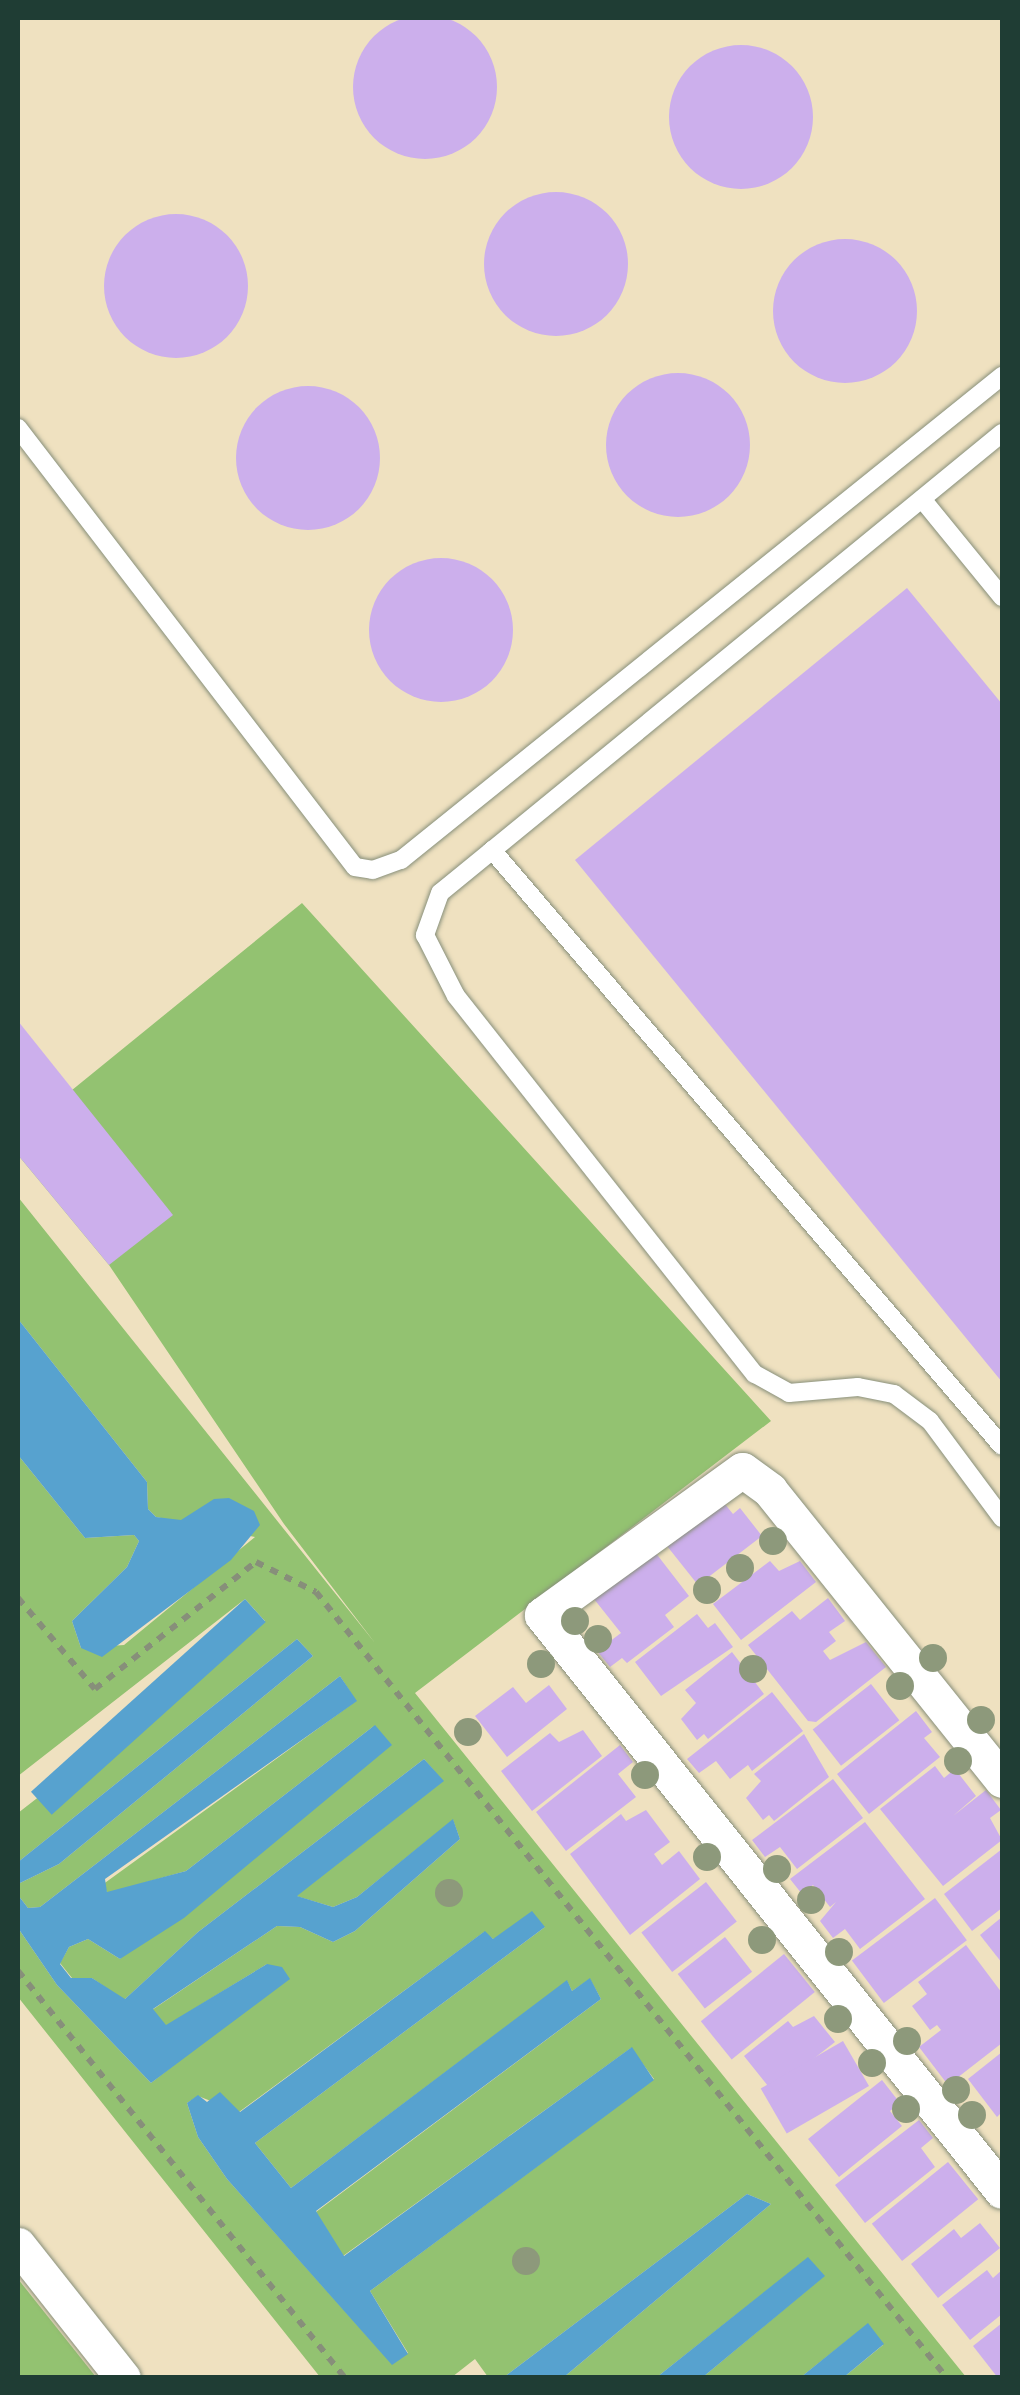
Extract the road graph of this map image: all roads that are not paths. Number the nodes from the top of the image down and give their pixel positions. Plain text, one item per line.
1 (1002, 376) edge
2 (18, 428) edge
3 (1002, 434) edge
4 (922, 499) junction
5 (1002, 597) edge
6 (492, 850) junction
7 (1002, 1446) edge
8 (1002, 1518) edge
9 (1002, 1780) edge
10 (1002, 2191) edge
11 (18, 2245) edge
12 (123, 2378) edge

1 - 2 lane
3 - 4 lane
4 - 5 lane
4 - 6 lane
6 - 7 lane
6 - 8 lane
9 - 10 street
11 - 12 street

